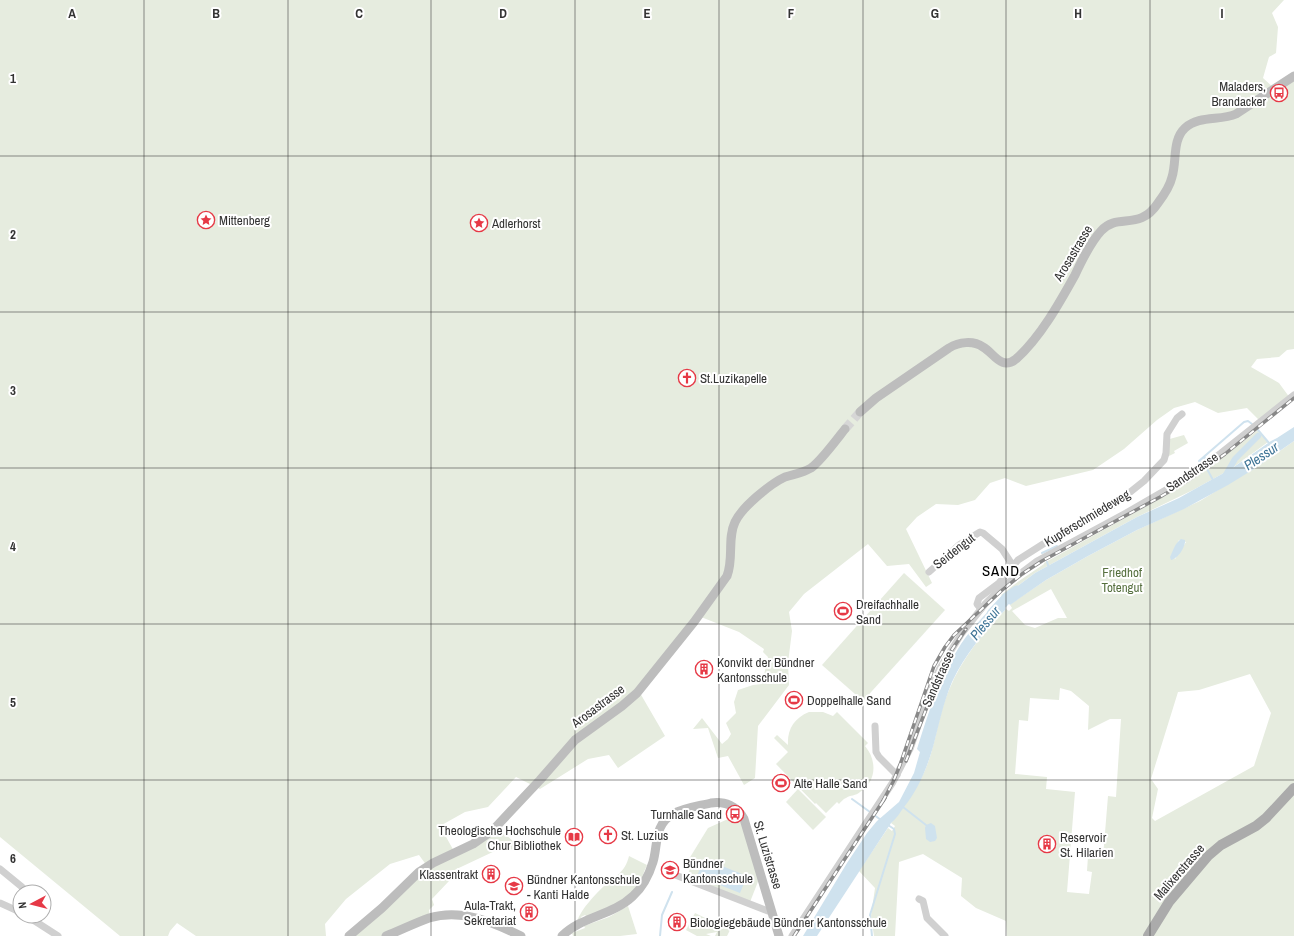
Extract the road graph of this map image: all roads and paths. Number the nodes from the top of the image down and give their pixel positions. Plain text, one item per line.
1 (1294, 76) edge
2 (1294, 394) edge
3 (860, 412) tunnel mouth
4 (1182, 414) dead end
5 (845, 429) tunnel mouth
6 (1013, 566) junction
7 (929, 572) dead end
8 (980, 609) junction
9 (876, 726) dead end
10 (897, 775) junction
11 (1294, 788) edge
12 (0, 869) edge
13 (665, 871) dead end
14 (18, 884) edge
15 (919, 899) dead end
16 (0, 903) edge
17 (12, 908) edge
18 (771, 911) junction
19 (41, 924) edge
20 (58, 936) edge
21 (349, 936) edge
22 (386, 936) edge
23 (521, 936) edge
24 (562, 936) edge
25 (778, 936) edge
26 (792, 936) edge
27 (945, 936) edge
28 (1148, 936) edge

1 - 3 main road, Arosastrasse
2 - 8 street, Sandstrasse
4 - 6 street, Kupferschmiedeweg
5 - 21 main road, Arosastrasse
6 - 7 street, Seidengut
6 - 8 street, Kupferschmiedeweg
8 - 10 street, Sandstrasse
9 - 10 street
10 - 26 street, Sandstrasse
11 - 28 main road, Malixerstrasse
12 - 14 street
13 - 18 street
15 - 27 street
16 - 17 street
18 - 24 main road, St. Luzistrasse
18 - 25 main road, St. Luzistrasse
19 - 20 street
22 - 23 main road

